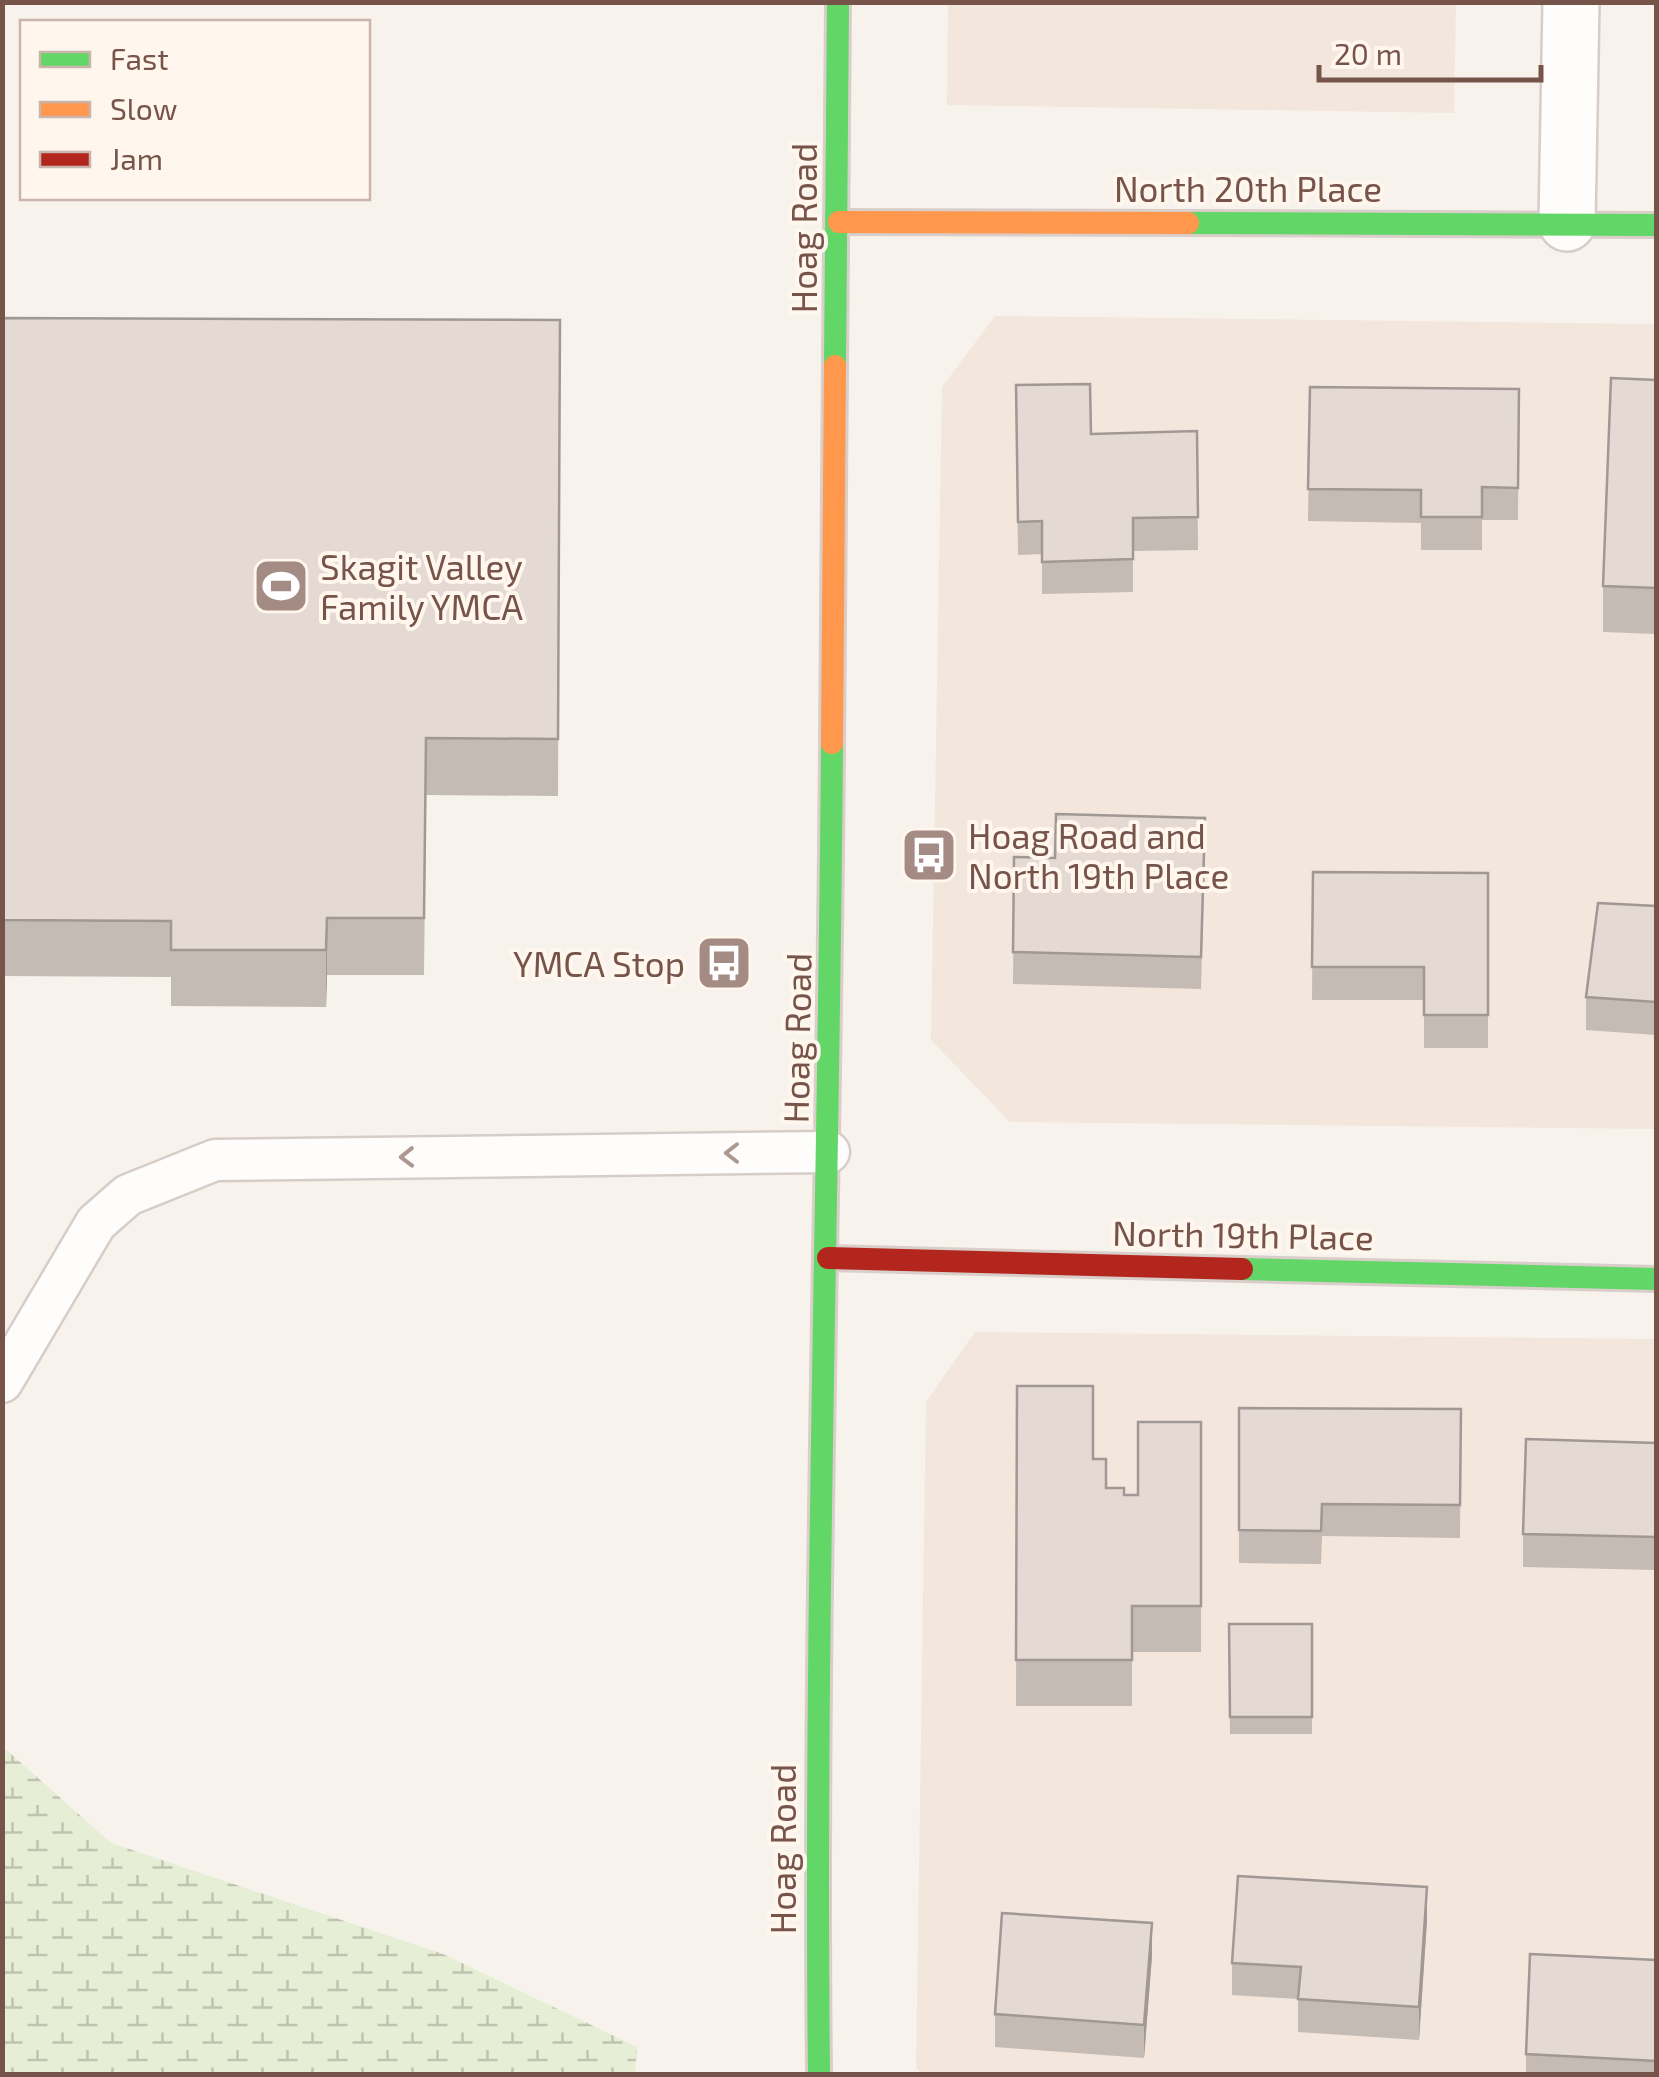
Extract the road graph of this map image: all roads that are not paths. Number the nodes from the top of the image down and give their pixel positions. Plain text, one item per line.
1 (838, 2) edge
2 (1572, 2) edge
3 (839, 222) junction
4 (1568, 223) junction
5 (1656, 225) edge
6 (829, 1152) junction
7 (828, 1258) junction
8 (1656, 1279) edge
9 (2, 1382) edge
10 (819, 2074) edge

1 - 3 street, Hoag Road
2 - 4 street
3 - 4 street, North 20th Place
3 - 6 street, Hoag Road
4 - 5 street, North 20th Place
6 - 7 street, Hoag Road
6 -> 9 lane
7 - 8 street, North 19th Place
7 - 10 street, Hoag Road

